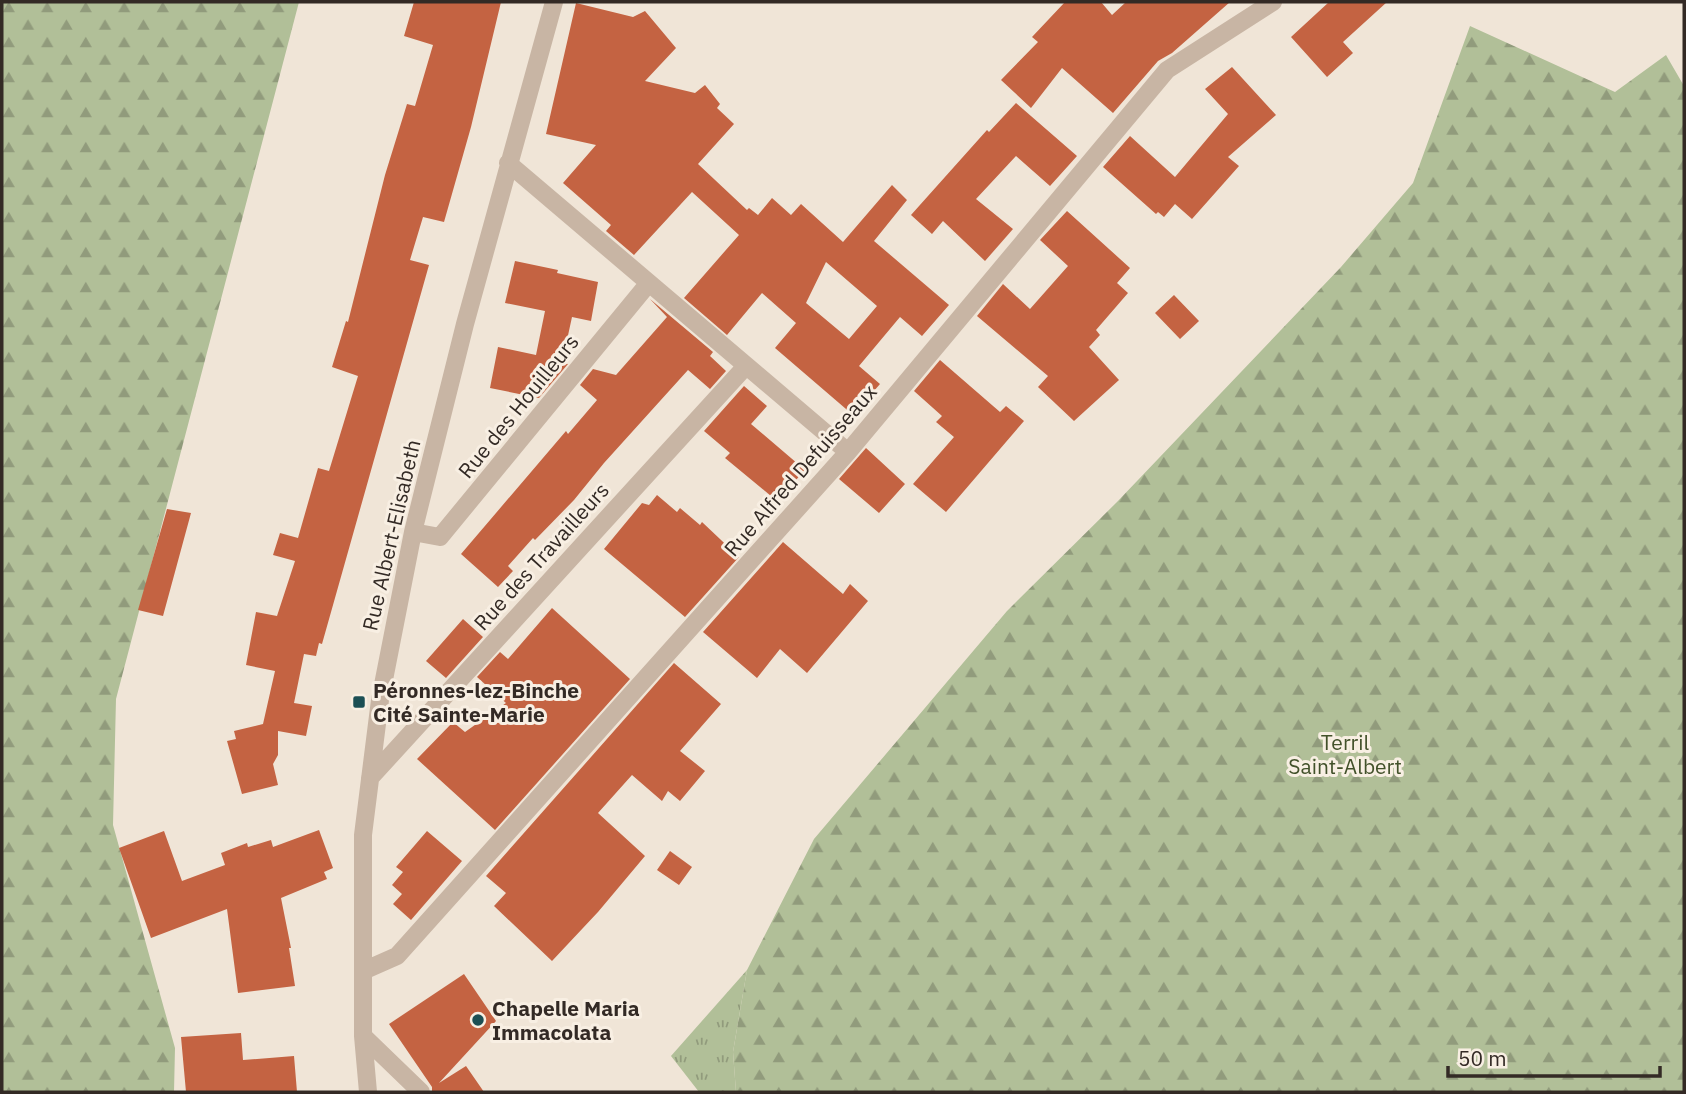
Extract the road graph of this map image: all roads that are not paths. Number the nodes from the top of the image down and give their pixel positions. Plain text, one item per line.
1 (554, 2) edge
2 (1272, 2) edge
3 (508, 163) junction
4 (648, 284) junction
5 (746, 366) junction
6 (848, 452) junction
7 (414, 533) junction
8 (370, 778) junction
9 (363, 971) junction
10 (363, 1036) junction
11 (368, 1092) edge
12 (421, 1092) edge

1 - 3 street, Rue Albert-Elisabeth
2 - 6 street, Rue Alfred Defuisseaux
3 - 4 street
3 - 7 street, Rue Albert-Elisabeth
4 - 5 street
4 - 7 street, Rue des Houilleurs
5 - 6 street
5 - 8 street, Rue des Travailleurs
6 - 9 street, Rue Alfred Defuisseaux
7 - 8 street, Rue Albert-Elisabeth
8 - 9 street, Rue Albert-Elisabeth
9 - 10 street, Rue Albert-Elisabeth
10 - 11 street, Rue Albert-Elisabeth
10 - 12 street

